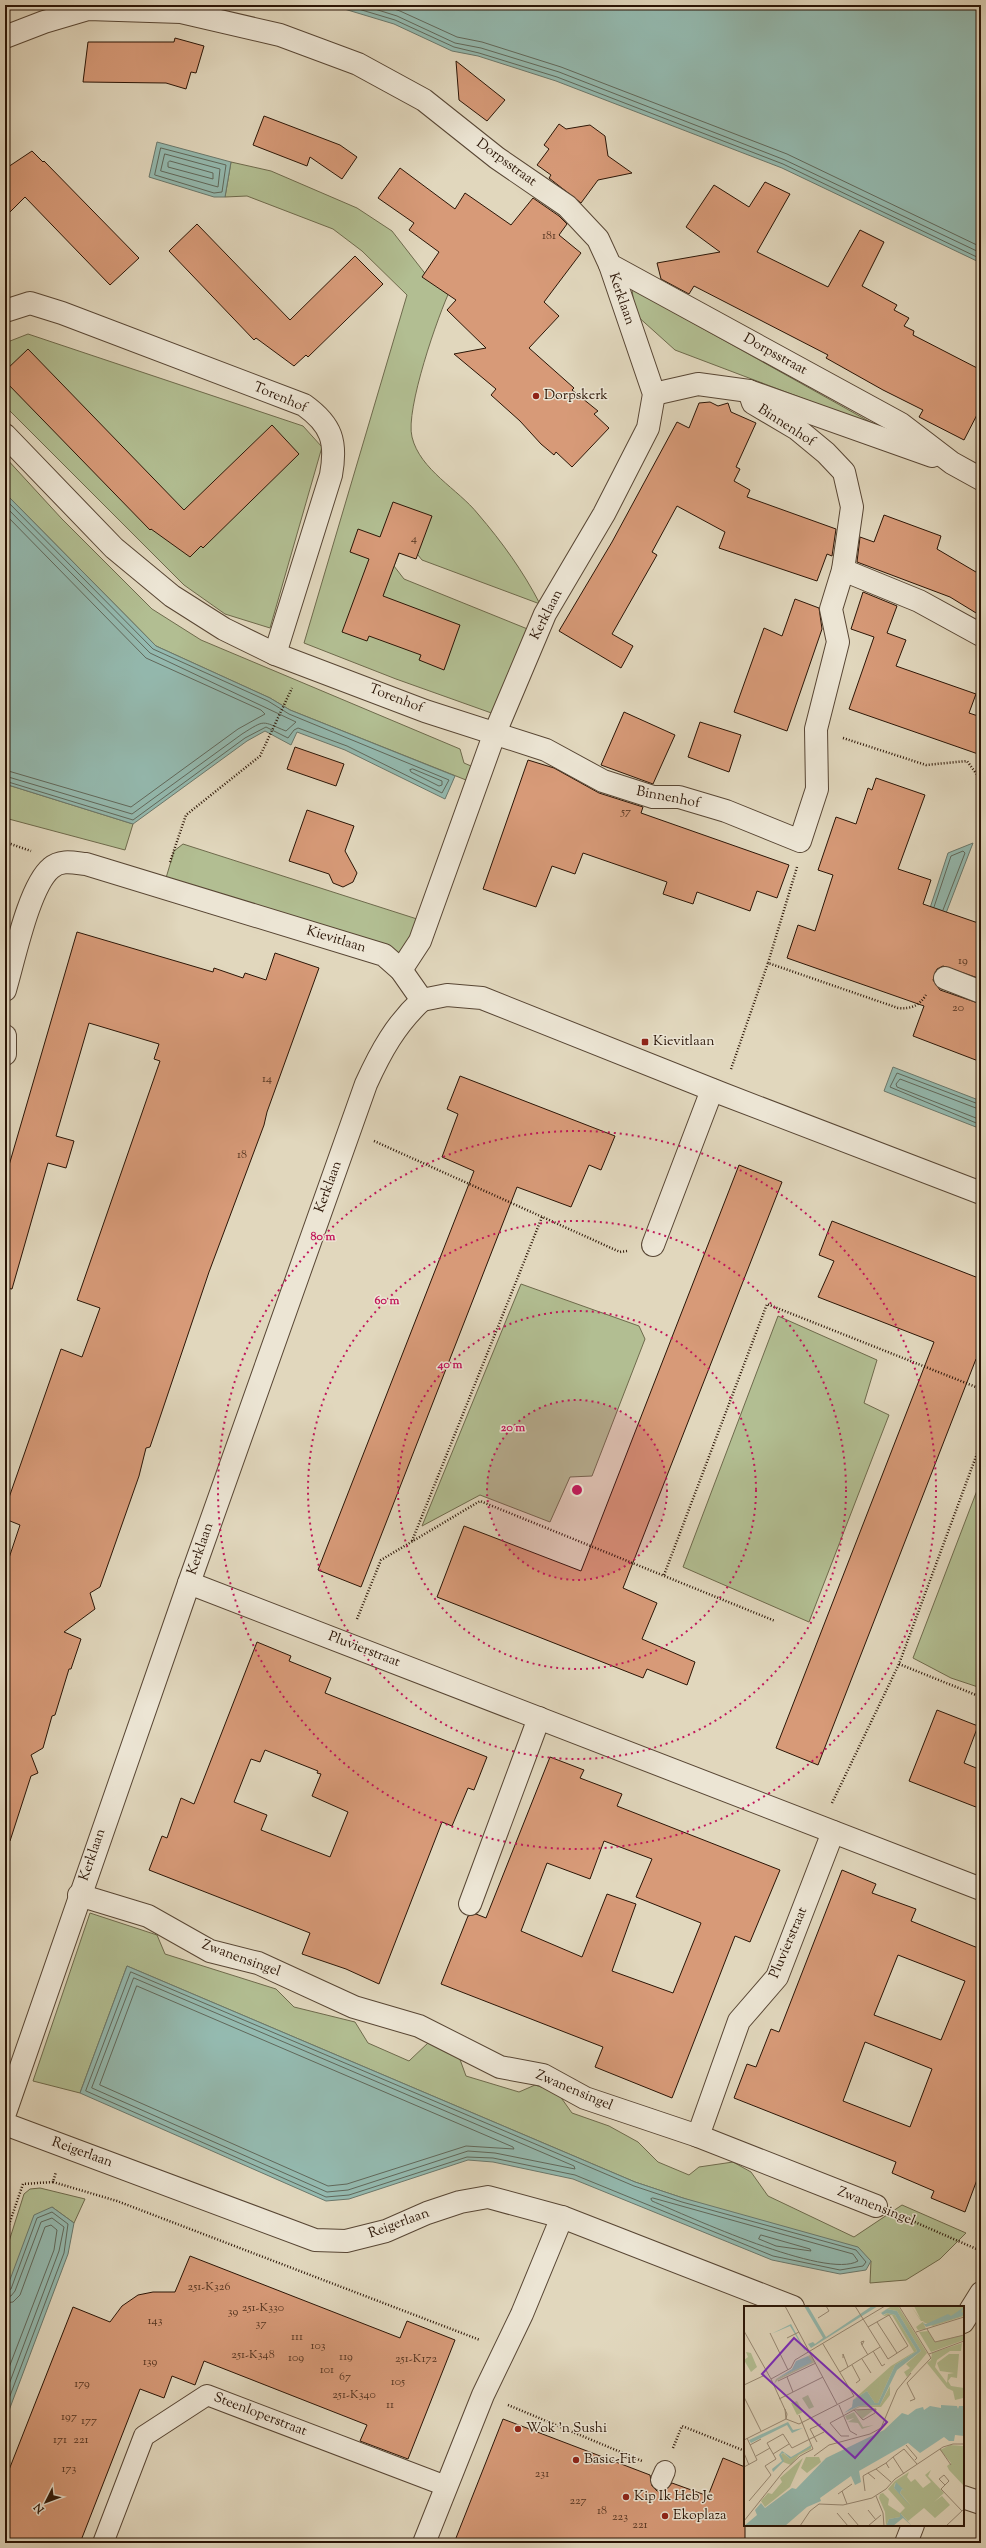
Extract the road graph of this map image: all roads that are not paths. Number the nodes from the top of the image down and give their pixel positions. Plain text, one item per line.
1 (5, 37) edge
2 (610, 265) junction
3 (5, 311) edge
4 (748, 391) junction
5 (654, 394) junction
6 (5, 435) edge
7 (952, 463) junction
8 (981, 479) edge
9 (843, 570) junction
10 (981, 635) edge
11 (275, 654) junction
12 (494, 735) junction
13 (401, 970) junction
14 (945, 978) road end
15 (5, 990) edge
16 (981, 992) edge
17 (422, 1000) junction
18 (5, 1036) edge
19 (5, 1054) edge
20 (717, 1092) junction
21 (981, 1192) edge
22 (653, 1245) road end
23 (189, 1583) junction
24 (540, 1718) junction
25 (826, 1830) junction
26 (981, 1889) edge
27 (79, 1895) junction
28 (470, 1904) dead end
29 (5, 2112) edge
30 (5, 2124) edge
31 (698, 2136) junction
32 (876, 2206) road end
33 (562, 2217) junction
34 (981, 2294) edge
35 (790, 2306) edge
36 (964, 2320) edge
37 (446, 2486) junction
38 (964, 2497) edge
39 (981, 2503) edge
40 (913, 2526) edge
41 (103, 2543) edge
42 (424, 2543) edge
43 (906, 2543) edge

1 - 2 street, Dorpsstraat
2 - 5 street, Kerklaan
2 - 7 street, Dorpsstraat
3 - 11 street, Torenhof
4 - 5 street, Dorpsstraat
4 - 7 street, Dorpsstraat
4 - 9 street, Binnenhof
5 - 12 street, Kerklaan
6 - 11 street, Torenhof
7 - 8 street, Dorpsstraat
9 - 10 street
9 - 12 street, Binnenhof
11 - 12 street, Torenhof
12 - 13 street, Kerklaan
13 - 15 street, Kievitlaan
13 - 17 street, Kievitlaan
14 - 16 street
17 - 20 street
17 - 23 street, Kerklaan
18 - 19 street
20 - 21 street
20 - 22 street
23 - 24 street, Pluvierstraat
23 - 27 street, Kerklaan
24 - 25 street, Pluvierstraat
24 - 28 street
25 - 26 street, Pluvierstraat
25 - 31 street, Pluvierstraat
27 - 29 street, Kerklaan
27 - 31 street, Zwanensingel
30 - 33 street, Reigerlaan
31 - 32 street, Zwanensingel
33 - 35 street, Reigerlaan
33 - 37 street
34 - 36 street
37 - 41 street, Steenloperstraat
37 - 42 street
38 - 39 street
40 - 43 street

